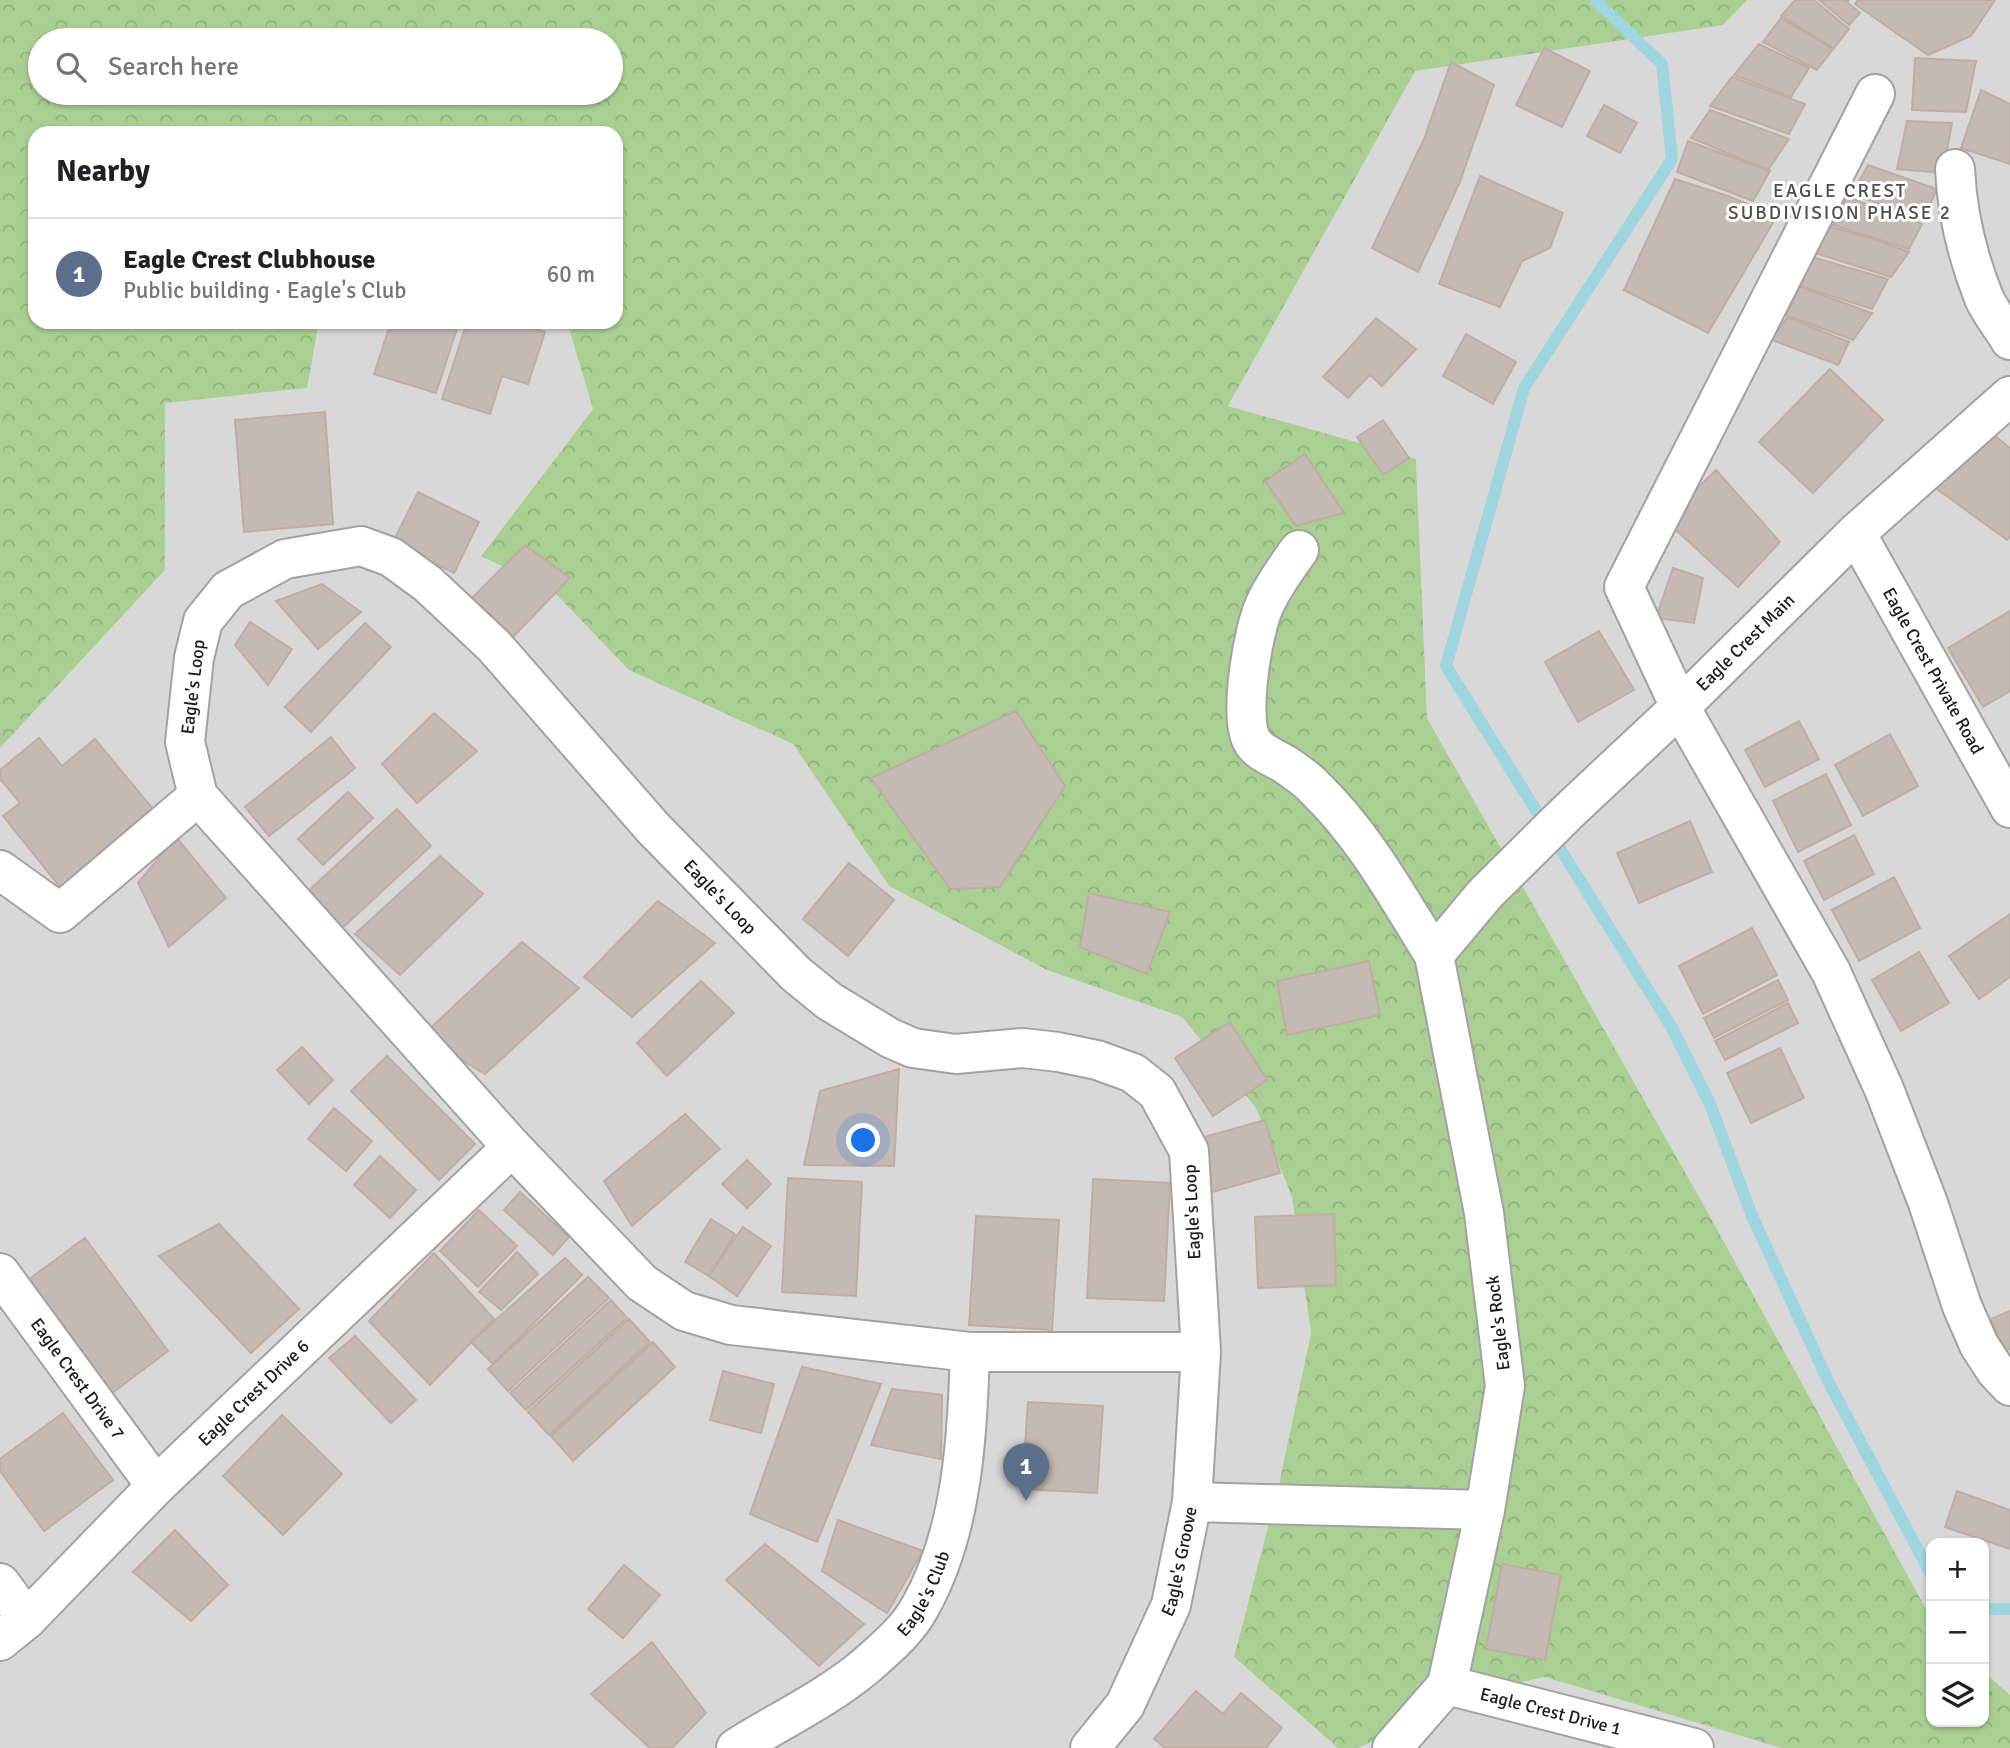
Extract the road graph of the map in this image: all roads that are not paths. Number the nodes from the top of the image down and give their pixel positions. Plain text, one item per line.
1 (1875, 94) dead end
2 (1955, 169) dead end
3 (2010, 340) edge
4 (2010, 396) edge
5 (1856, 533) junction
6 (1299, 550) dead end
7 (1680, 707) junction
8 (198, 796) junction
9 (2010, 808) edge
10 (0, 870) edge
11 (1434, 955) junction
12 (512, 1147) junction
13 (0, 1273) edge
14 (1201, 1352) junction
15 (970, 1353) junction
16 (2010, 1386) edge
17 (156, 1486) junction
18 (1192, 1502) junction
19 (1485, 1510) junction
20 (0, 1583) edge
21 (14, 1630) edge
22 (1447, 1685) junction
23 (736, 1748) edge
24 (1090, 1748) edge
25 (1392, 1748) edge
26 (1694, 1748) edge

1 - 7 street
2 - 3 street
4 - 5 street, Eagle Crest Main
5 - 7 street, Eagle Crest Main
5 - 9 street, Eagle Crest Private Road
6 - 11 street
7 - 11 street, Eagle Crest Main
7 - 16 street
8 - 10 street
8 - 12 street, Eagle's Loop
8 - 14 street, Eagle's Loop
11 - 19 street, Eagle's Rock
12 - 15 street, Eagle's Loop
12 - 17 street, Eagle Crest Drive 6
13 - 17 street, Eagle Crest Drive 7
14 - 15 street, Eagle's Loop
14 - 18 street, Eagle's Groove
15 - 23 street, Eagle's Club
17 - 21 street, Eagle Crest Drive 6
18 - 19 street
18 - 24 street, Eagle's Groove
19 - 22 street, Eagle's Rock
20 - 21 street
22 - 25 street, Eagle's Rock
22 - 26 street, Eagle Crest Drive 1

